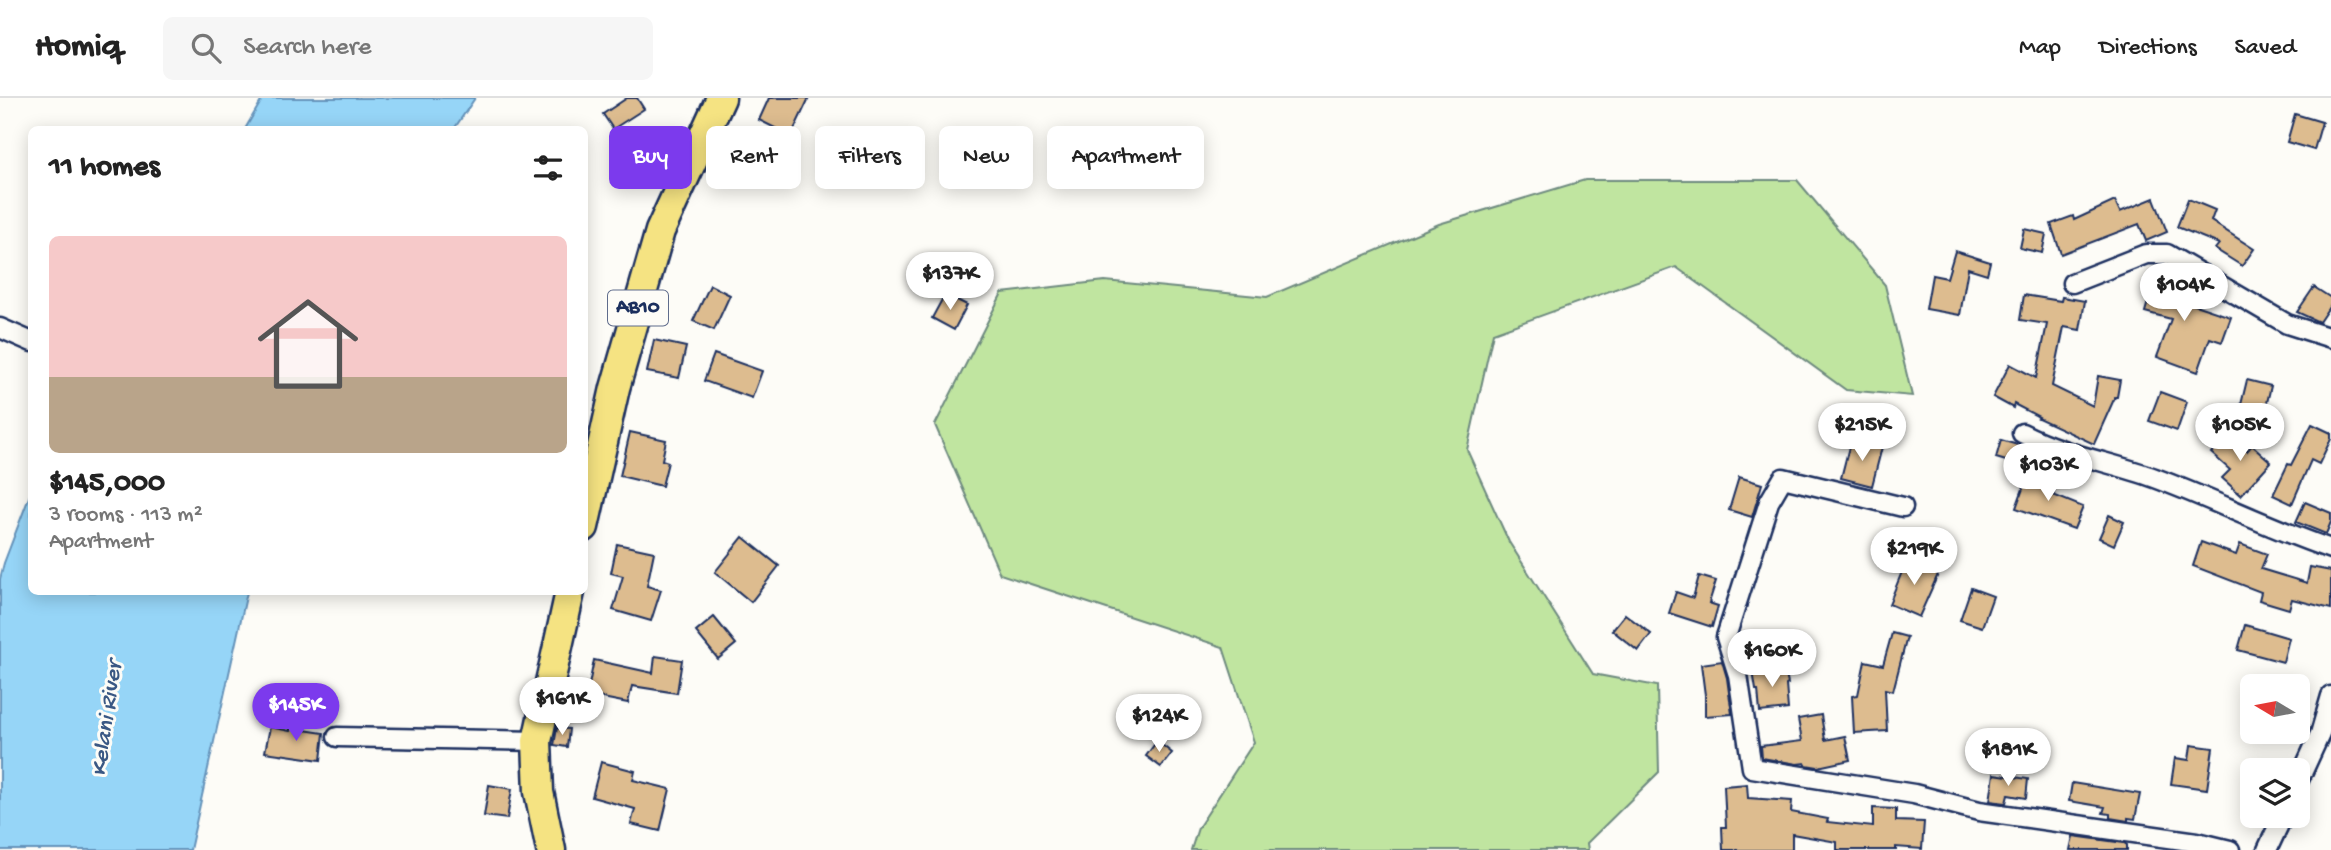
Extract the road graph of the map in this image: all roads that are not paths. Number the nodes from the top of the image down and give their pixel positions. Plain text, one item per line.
1 (721, 98) edge
2 (2072, 283) dead end
3 (0, 328) edge
4 (2331, 338) edge
5 (28, 340) edge
6 (2022, 433) dead end
7 (1903, 507) dead end
8 (588, 509) edge
9 (2331, 549) edge
10 (569, 595) edge
11 (2331, 696) edge
12 (337, 737) dead end
13 (537, 740) junction
14 (2309, 758) edge
15 (2277, 828) edge
16 (551, 850) edge
17 (2230, 850) edge
18 (2267, 850) edge

1 - 8 main road, AB10
2 - 4 street
3 - 5 street
6 - 9 street
7 - 17 street
10 - 13 main road
11 - 14 street
12 - 13 street
13 - 16 main road
15 - 18 street

